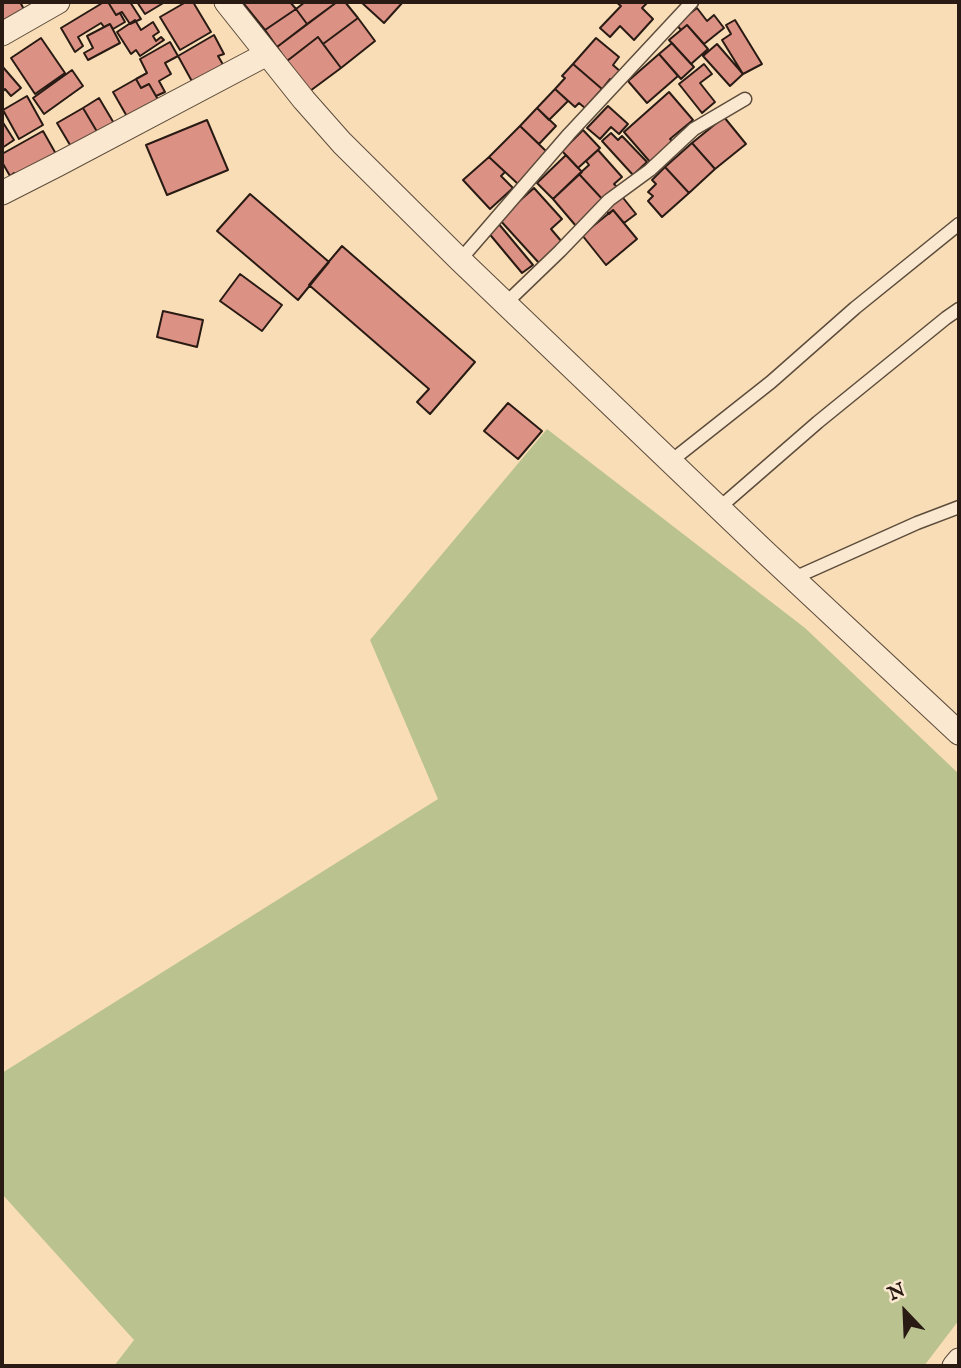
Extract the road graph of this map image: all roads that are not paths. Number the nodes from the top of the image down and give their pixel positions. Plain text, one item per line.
1 (58, 2) edge
2 (226, 2) edge
3 (692, 2) edge
4 (2, 34) edge
5 (267, 54) junction
6 (745, 99) dead end
7 (2, 192) edge
8 (959, 224) edge
9 (460, 260) junction
10 (506, 303) junction
11 (959, 309) edge
12 (671, 461) junction
13 (959, 507) edge
14 (719, 508) junction
15 (794, 578) junction
16 (959, 733) edge
17 (959, 1360) edge
18 (954, 1366) edge

1 - 4 street
2 - 5 street
3 - 9 lane
5 - 7 street
5 - 9 street
6 - 10 lane
8 - 12 lane
9 - 10 street
10 - 12 street
11 - 14 lane
12 - 14 street
13 - 15 lane
14 - 15 street
15 - 16 street
17 - 18 street

